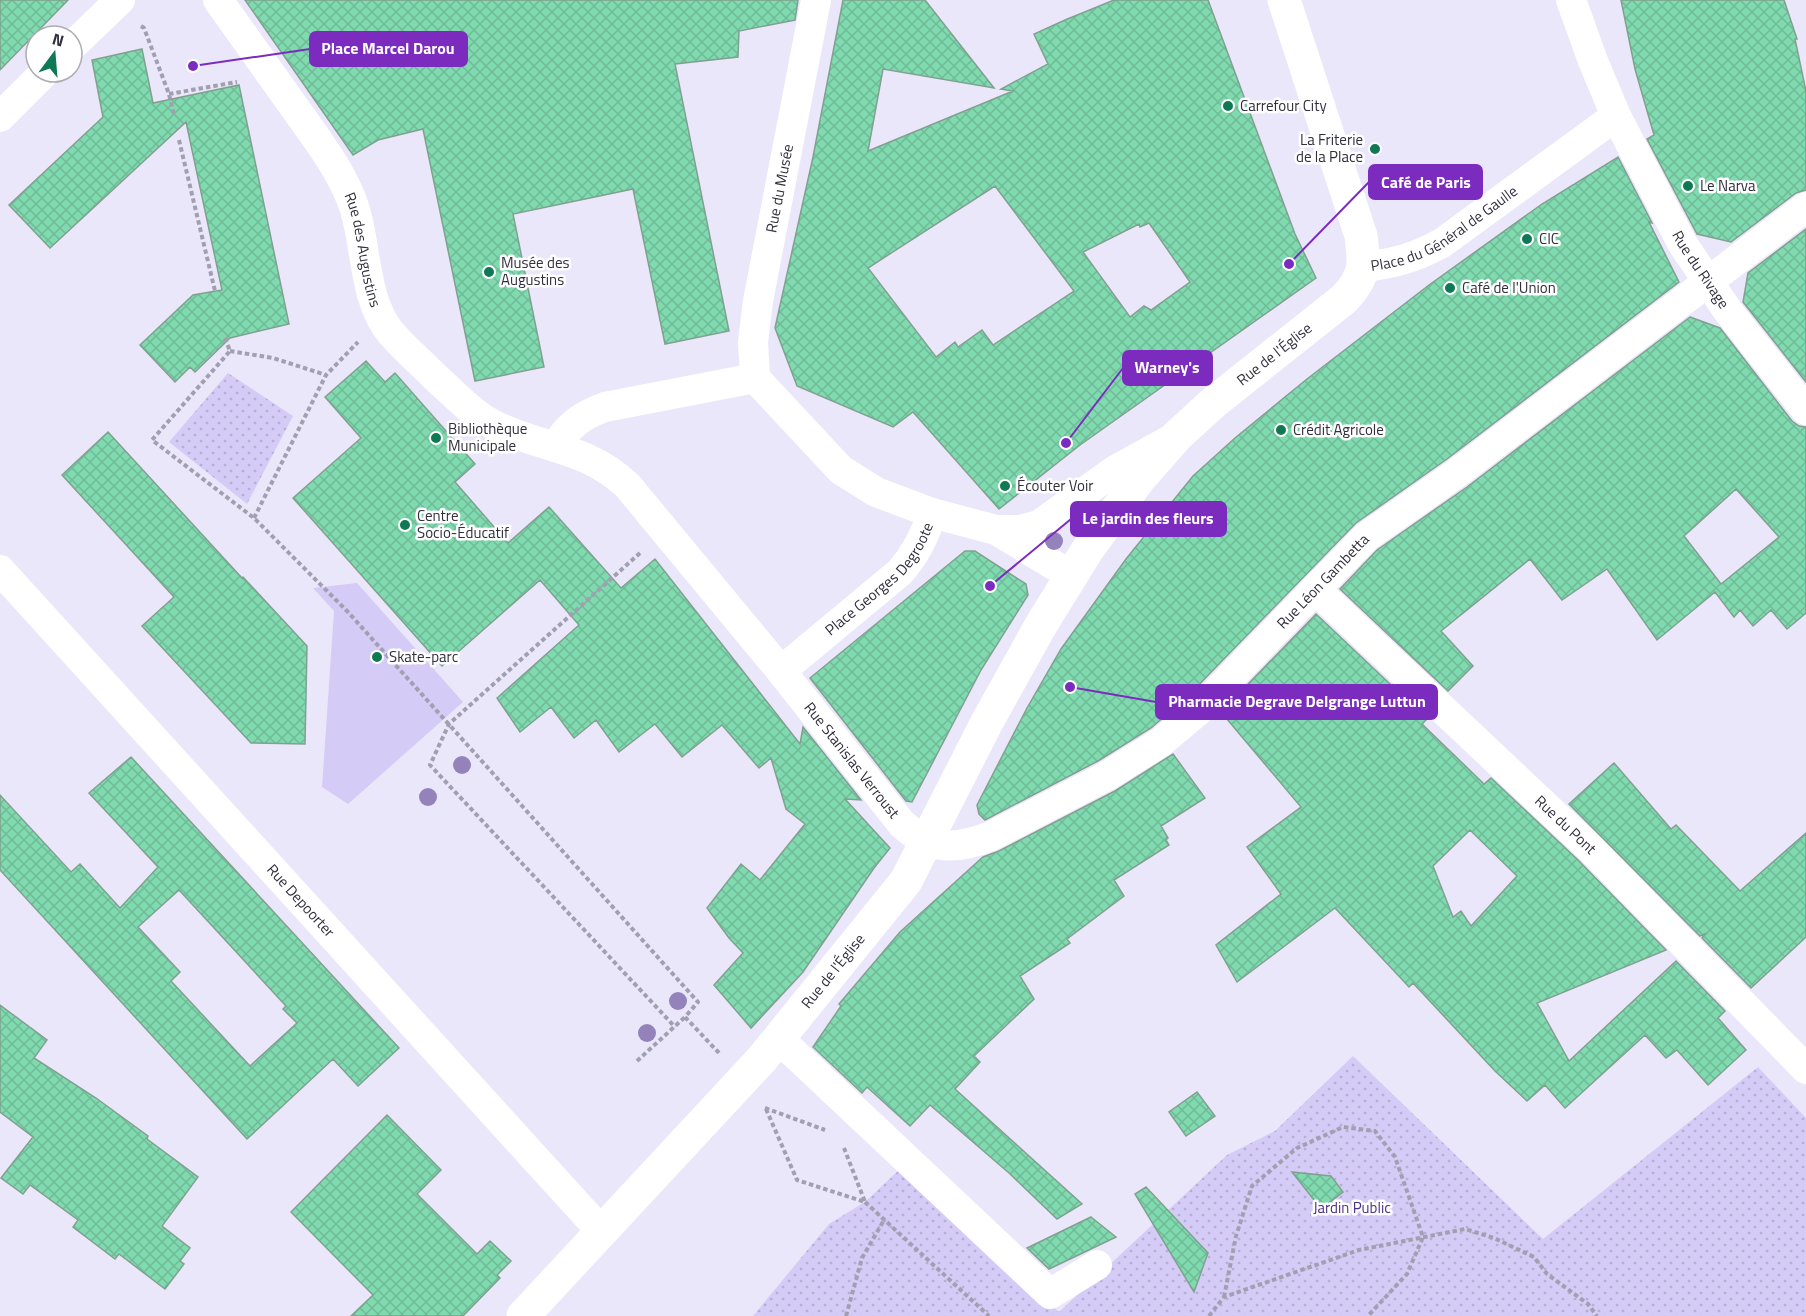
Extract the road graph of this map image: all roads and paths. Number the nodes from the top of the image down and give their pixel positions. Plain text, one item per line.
1 (218, 0) edge
2 (1284, 0) edge
3 (1571, 0) edge
4 (118, 2) edge
5 (814, 11) edge
6 (84, 35) edge
7 (247, 41) junction
8 (33, 84) edge
9 (169, 94) junction
10 (174, 115) dead end
11 (1616, 116) junction
12 (0, 117) edge
13 (179, 140) dead end
14 (1806, 207) edge
15 (1364, 267) junction
16 (1706, 281) junction
17 (215, 291) dead end
18 (381, 319) junction
19 (225, 338) dead end
20 (230, 351) junction
21 (326, 375) junction
22 (755, 378) junction
23 (1806, 410) edge
24 (1177, 436) junction
25 (556, 446) junction
26 (932, 513) junction
27 (254, 518) junction
28 (996, 530) junction
29 (666, 531) junction
30 (0, 570) edge
31 (1072, 576) junction
32 (1315, 589) junction
33 (781, 671) junction
34 (449, 724) junction
35 (927, 842) junction
36 (685, 1017) junction
37 (675, 1027) junction
38 (779, 1039) junction
39 (637, 1060) dead end
40 (1806, 1069) edge
41 (743, 1079) junction
42 (766, 1109) junction
43 (828, 1131) dead end
44 (842, 1144) dead end
45 (865, 1202) junction
46 (884, 1220) junction
47 (602, 1232) junction
48 (1423, 1238) junction
49 (1097, 1265) dead end
50 (1224, 1298) junction
51 (523, 1316) edge
52 (846, 1316) edge
53 (989, 1316) edge
54 (1209, 1316) edge
55 (1368, 1316) edge
56 (1597, 1316) edge

1 - 7 street, Rue des Augustins
2 - 15 main road, Place du Général de Gaulle
3 - 11 street
4 - 6 street
4 - 9 path
5 - 22 street, Rue du Musée
7 - 9 path
7 - 18 street, Rue des Augustins
8 - 12 street
9 - 10 path
11 - 15 street, Place du Général de Gaulle
11 - 16 street, Rue du Rivage
13 - 17 path
14 - 16 street, Rue Léon Gambetta
15 - 24 main road, Rue de l'Église
16 - 23 street, Rue du Rivage
16 - 32 street, Rue Léon Gambetta
18 - 21 path
18 - 25 street, Rue des Augustins
19 - 20 path
20 - 21 path
20 - 27 path
21 - 27 path
22 - 25 street
22 - 26 street, Place Georges Degroote
24 - 28 street, Rue de l'Église
24 - 31 main road, Rue de l'Église
25 - 29 street
26 - 28 street, Rue de l'Église
26 - 33 street, Place Georges Degroote
27 - 34 path
28 - 31 street, Rue de l'Église
29 - 33 street
29 - 34 path
30 - 47 street, Rue Depoorter
31 - 35 main road, Rue de l'Église
32 - 35 street, Rue Léon Gambetta
32 - 40 street, Rue du Pont
33 - 35 street, Rue Stanislas Verroust
34 - 36 path
34 - 37 path
35 - 38 main road, Rue de l'Église
36 - 37 path
36 - 41 path
37 - 39 path
38 - 41 main road, Rue de l'Église
38 - 49 street
41 - 42 path
41 - 47 main road, Rue de l'Église
42 - 43 path
42 - 45 path
44 - 45 path
45 - 46 path
46 - 52 path
46 - 53 path
47 - 51 main road, Rue de l'Église
48 - 50 path
48 - 50 path
48 - 55 path
48 - 56 path
50 - 54 path

